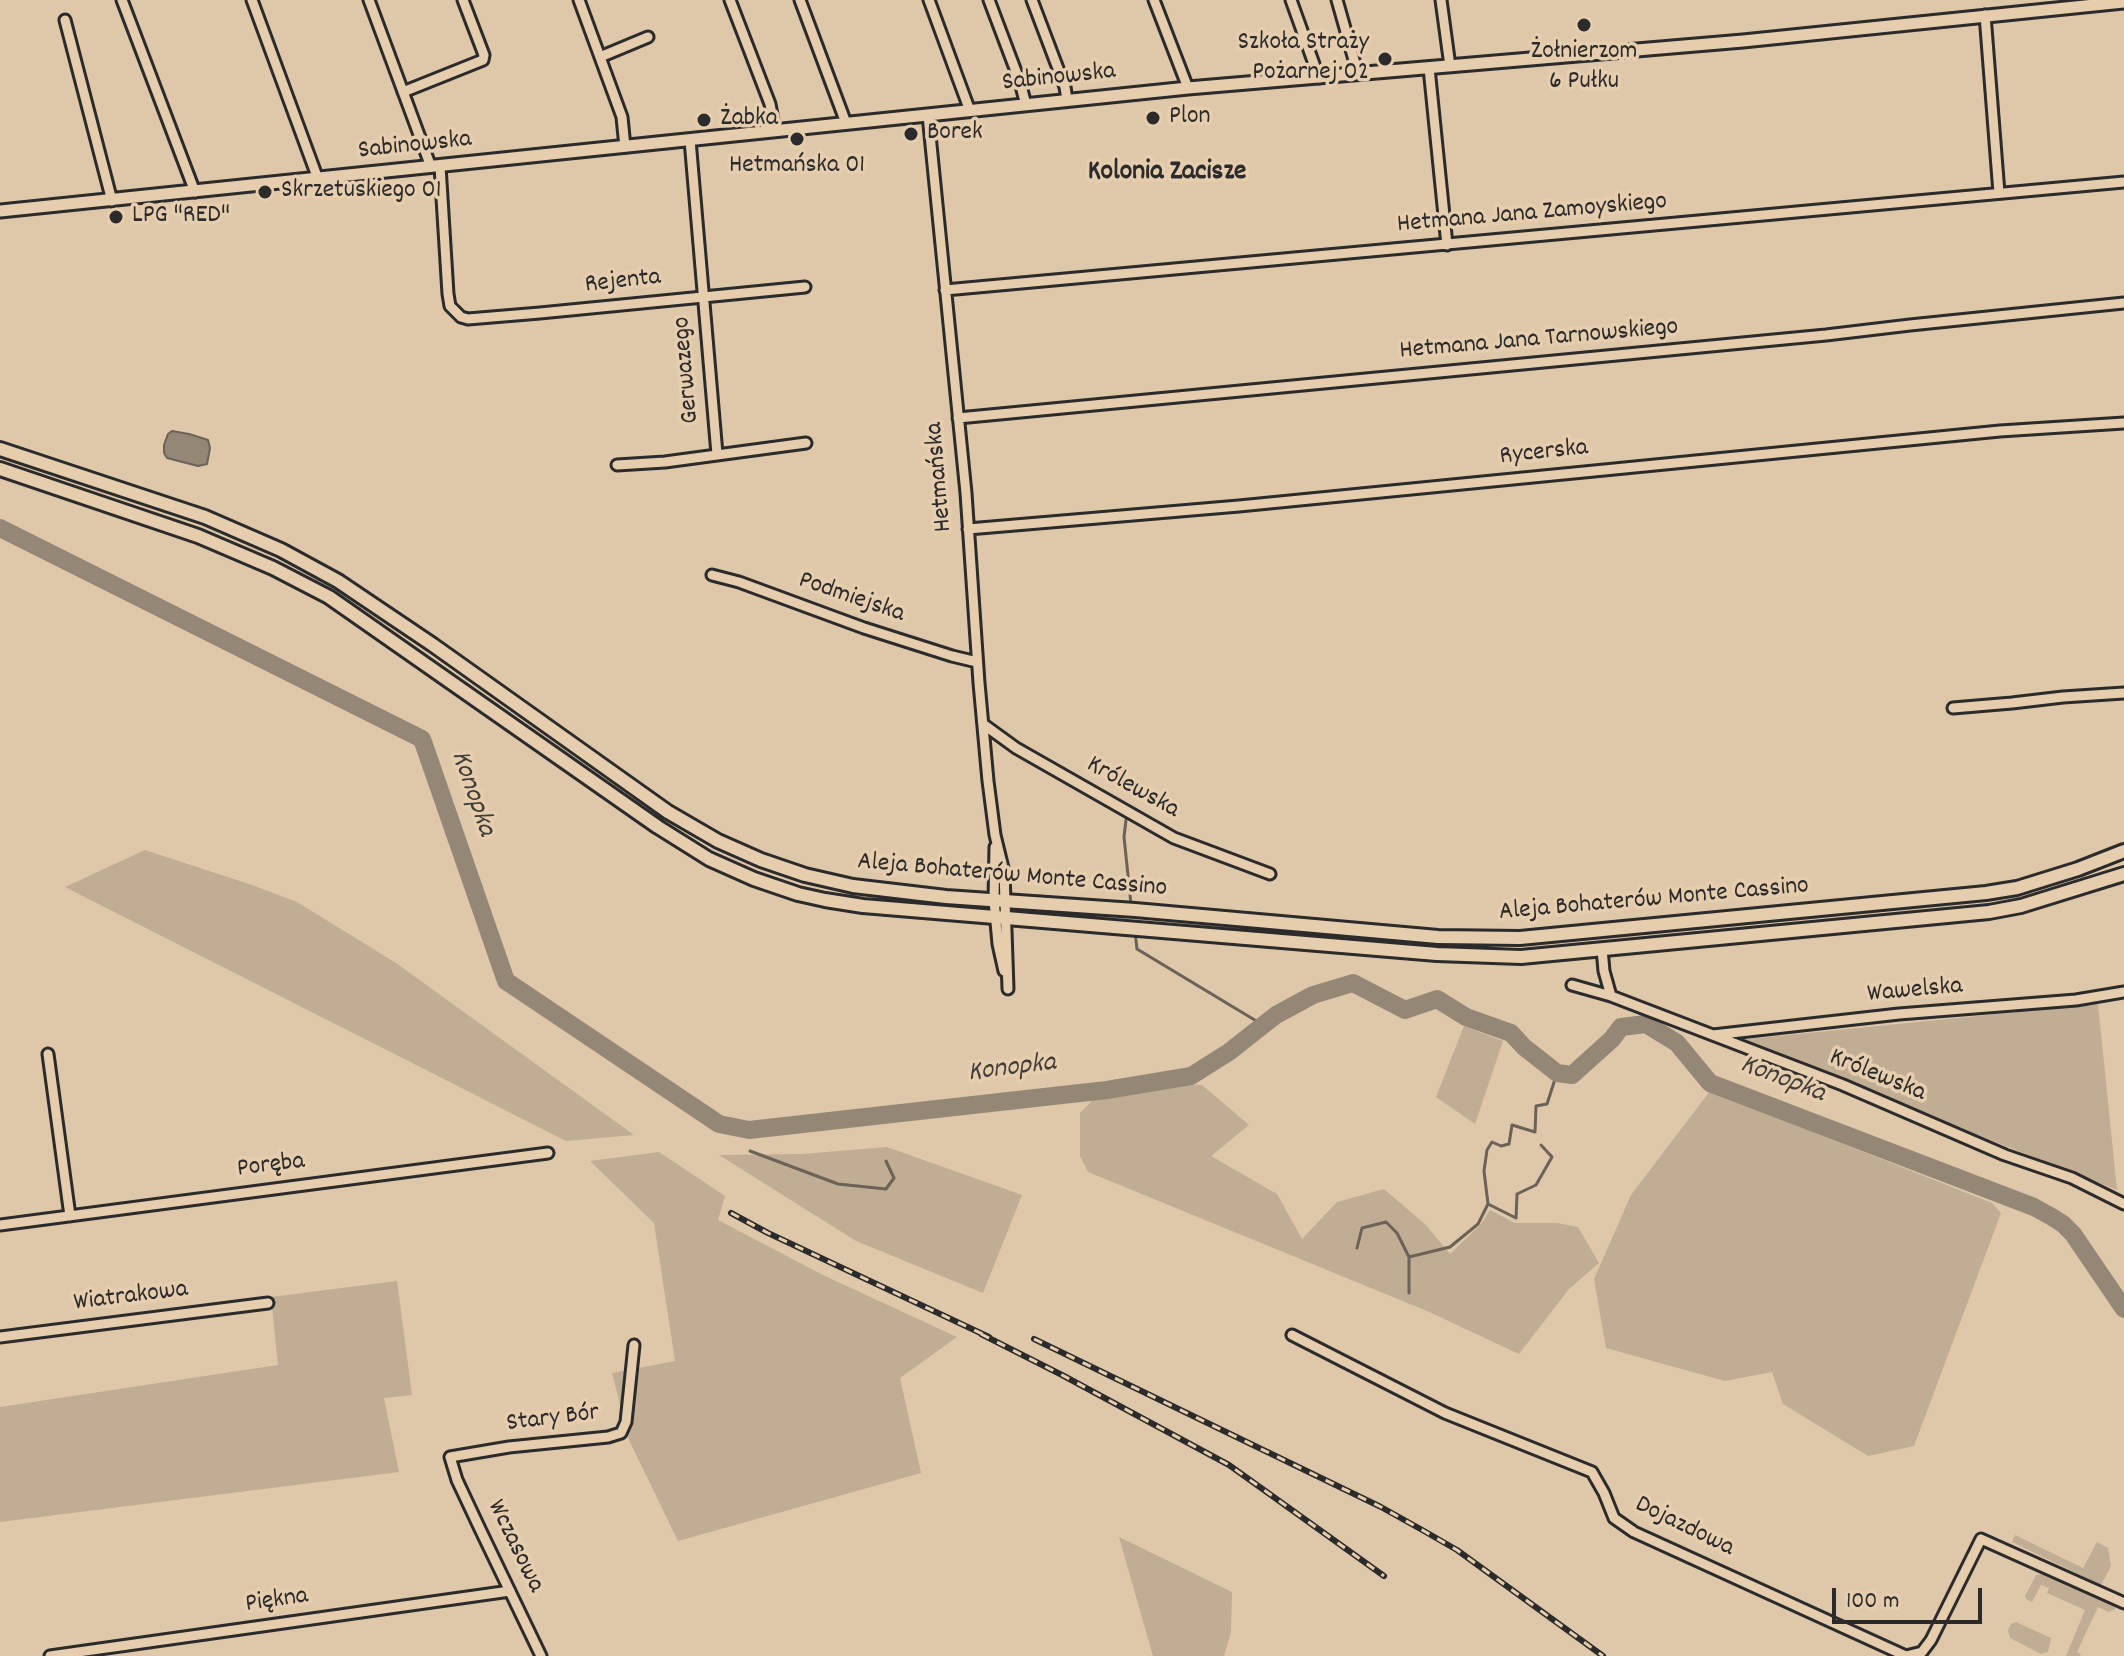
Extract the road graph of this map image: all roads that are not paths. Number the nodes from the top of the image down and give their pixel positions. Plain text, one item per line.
1 (122, 0) edge
2 (252, 0) edge
3 (369, 0) edge
4 (463, 0) edge
5 (579, 0) edge
6 (730, 0) edge
7 (800, 0) edge
8 (929, 0) edge
9 (989, 0) edge
10 (1032, 0) edge
11 (1154, 0) edge
12 (1291, 0) edge
13 (1337, 0) edge
14 (1441, 0) edge
15 (2124, 2) edge
16 (1985, 15) junction
17 (65, 20) dead end
18 (648, 37) dead end
19 (600, 57) junction
20 (1450, 66) junction
21 (1429, 68) junction
22 (1358, 74) junction
23 (1319, 78) junction
24 (1188, 88) junction
25 (403, 92) junction
26 (1067, 100) junction
27 (1026, 105) junction
28 (970, 111) junction
29 (928, 115) junction
30 (846, 123) junction
31 (775, 131) junction
32 (690, 140) junction
33 (625, 147) junction
34 (436, 167) junction
35 (318, 179) junction
36 (2124, 182) edge
37 (195, 192) junction
38 (1999, 193) junction
39 (112, 201) junction
40 (0, 211) edge
41 (1447, 245) junction
42 (805, 287) dead end
43 (945, 290) junction
44 (704, 297) junction
45 (2124, 303) edge
46 (958, 418) junction
47 (2124, 423) edge
48 (806, 443) dead end
49 (0, 449) edge
50 (717, 454) junction
51 (617, 465) dead end
52 (0, 469) edge
53 (968, 529) junction
54 (712, 575) dead end
55 (977, 662) junction
56 (2124, 693) edge
57 (1953, 708) dead end
58 (983, 724) junction
59 (2124, 851) edge
60 (1270, 874) dead end
61 (2124, 874) edge
62 (1000, 900) junction
63 (1001, 917) junction
64 (1602, 949) junction
65 (1572, 985) dead end
66 (2124, 992) edge
67 (1611, 996) junction
68 (1710, 1035) junction
69 (48, 1054) dead end
70 (548, 1153) dead end
71 (2124, 1204) edge
72 (70, 1216) junction
73 (0, 1225) edge
74 (268, 1303) dead end
75 (1292, 1335) dead end
76 (0, 1337) edge
77 (634, 1345) dead end
78 (450, 1457) joint
79 (510, 1591) junction
80 (2124, 1603) edge
81 (50, 1656) edge
82 (541, 1656) edge

1 - 37 street
2 - 35 street
3 - 25 street
4 - 25 street
5 - 19 street
6 - 31 street
7 - 30 street
8 - 28 street
9 - 27 street
10 - 26 street
11 - 24 street
12 - 23 street
13 - 22 street
14 - 20 street
15 - 16 street, Sabinowska
16 - 20 street, Sabinowska
16 - 38 street
17 - 39 street
18 - 19 street
19 - 33 street
20 - 21 street, Sabinowska
21 - 22 street, Sabinowska
21 - 41 street
22 - 23 street, Sabinowska
23 - 24 street, Sabinowska
24 - 26 street, Sabinowska
25 - 34 street
26 - 27 street, Sabinowska
27 - 28 street, Sabinowska
28 - 29 street, Sabinowska
29 - 30 street, Sabinowska
29 - 43 street, Hetmańska
30 - 31 street, Sabinowska
31 - 32 street, Sabinowska
32 - 33 street, Sabinowska
32 - 44 street, Gerwazego
33 - 34 street, Sabinowska
34 - 35 street, Sabinowska
34 - 44 street, Rejenta
35 - 37 street, Sabinowska
36 - 38 street, Hetmana Jana Zamoyskiego
37 - 39 street, Sabinowska
38 - 41 street, Hetmana Jana Zamoyskiego
39 - 40 street, Sabinowska
41 - 43 street, Hetmana Jana Zamoyskiego
42 - 44 street, Rejenta
43 - 46 street, Hetmańska
44 - 50 street, Gerwazego
45 - 46 street, Hetmana Jana Tarnowskiego
46 - 53 street, Hetmańska
47 - 53 street, Rycerska
48 - 50 street
49 - 62 main road, Aleja Bohaterów Monte Cassino
50 - 51 street
52 - 63 main road, Aleja Bohaterów Monte Cassino
53 - 55 street, Hetmańska
54 - 55 street, Podmiejska
55 - 58 street, Hetmańska
56 - 57 street
58 - 60 street, Królewska
58 - 62 street, Hetmańska
59 - 62 main road, Aleja Bohaterów Monte Cassino
61 - 64 main road, Aleja Bohaterów Monte Cassino
62 - 63 street, Hetmańska
63 - 63 street, Hetmańska
63 - 64 main road, Aleja Bohaterów Monte Cassino
64 - 67 street
65 - 67 street, Królewska
66 - 68 street, Wawelska
67 - 68 street, Królewska
68 - 71 street, Królewska
69 - 72 street
70 - 72 street, Poręba
72 - 73 street, Poręba
74 - 76 street, Wiatrakowa
75 - 80 street, Dojazdowa
77 - 78 street, Stary Bór
78 - 79 street, Wczasowa
79 - 81 street, Piękna
79 - 82 street, Wczasowa

